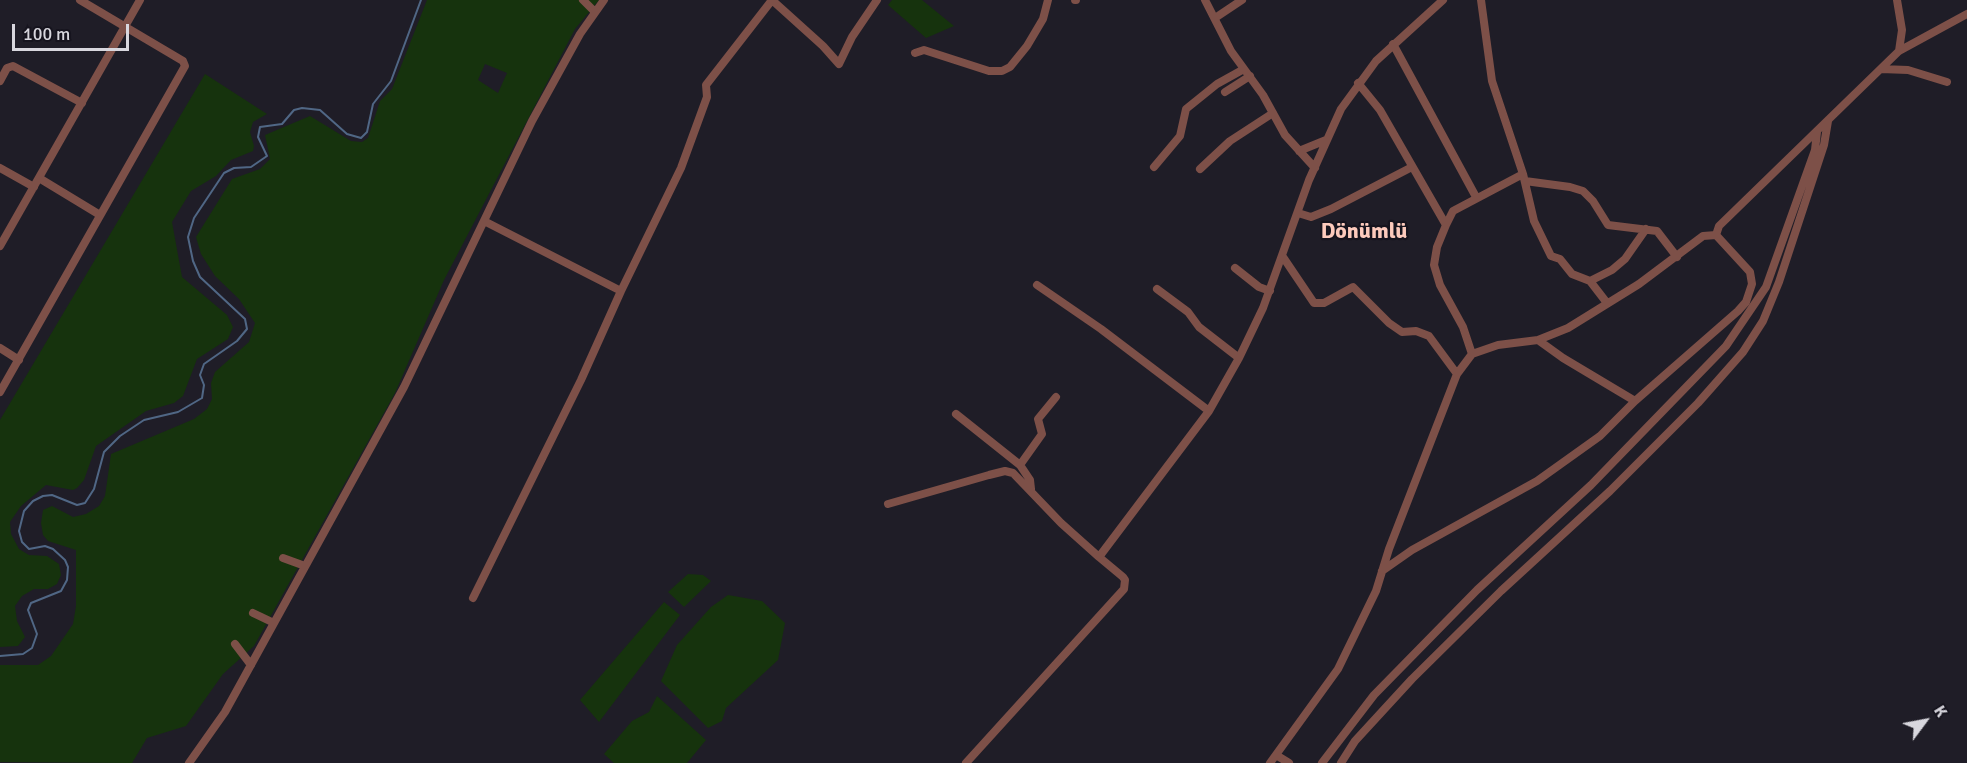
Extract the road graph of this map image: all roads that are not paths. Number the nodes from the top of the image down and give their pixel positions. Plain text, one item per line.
1 (80, 0) edge
2 (140, 0) edge
3 (583, 0) edge
4 (604, 0) edge
5 (772, 0) edge
6 (877, 0) edge
7 (1048, 0) edge
8 (1204, 0) edge
9 (1242, 0) edge
10 (1443, 0) edge
11 (1481, 0) edge
12 (1897, 0) edge
13 (594, 10) junction
14 (1967, 14) edge
15 (1215, 18) junction
16 (124, 26) junction
17 (1902, 30) junction
18 (1393, 44) junction
19 (1916, 44) junction
20 (1899, 51) junction
21 (915, 53) dead end
22 (1881, 69) junction
23 (1247, 73) junction
24 (0, 81) edge
25 (1947, 82) dead end
26 (1358, 83) junction
27 (1225, 92) dead end
28 (82, 103) junction
29 (1273, 113) junction
30 (1828, 121) junction
31 (1817, 132) junction
32 (1326, 140) junction
33 (1299, 151) junction
34 (1154, 167) dead end
35 (0, 168) edge
36 (1315, 168) junction
37 (1412, 168) junction
38 (1200, 169) dead end
39 (1524, 177) junction
40 (39, 178) junction
41 (34, 187) junction
42 (1476, 197) junction
43 (1298, 213) junction
44 (100, 215) junction
45 (484, 221) junction
46 (1446, 225) junction
47 (1646, 229) junction
48 (1716, 235) junction
49 (0, 246) edge
50 (1283, 257) junction
51 (1677, 257) junction
52 (1234, 268) dead end
53 (1590, 281) junction
54 (1037, 285) dead end
55 (1157, 289) dead end
56 (621, 291) junction
57 (1270, 291) junction
58 (1607, 303) junction
59 (1538, 340) junction
60 (0, 348) edge
61 (1472, 354) junction
62 (1239, 358) junction
63 (18, 360) junction
64 (1457, 374) junction
65 (0, 392) edge
66 (1056, 397) dead end
67 (1635, 401) junction
68 (1209, 411) junction
69 (956, 414) dead end
70 (1020, 465) junction
71 (1031, 491) junction
72 (888, 504) dead end
73 (1099, 556) junction
74 (283, 558) dead end
75 (305, 566) junction
76 (1382, 572) junction
77 (473, 598) dead end
78 (253, 613) dead end
79 (274, 623) junction
80 (235, 644) dead end
81 (251, 665) junction
82 (1276, 755) junction
83 (189, 763) edge
84 (966, 763) edge
85 (1270, 763) edge
86 (1289, 763) edge
87 (1322, 763) edge
88 (1341, 763) edge

1 - 16 street
2 - 16 street
3 - 13 street
4 - 13 street
5 - 6 street
5 - 56 street
7 - 21 street
8 - 15 street
9 - 15 street
10 - 18 street
11 - 39 street
12 - 17 street
13 - 45 street
14 - 19 street
15 - 23 street
16 - 28 street
16 - 44 street
17 - 19 street
17 - 20 street
18 - 26 street
18 - 42 street
19 - 20 street
20 - 22 street
22 - 25 street
22 - 30 street
23 - 27 street
23 - 29 street
23 - 34 street
24 - 28 street
26 - 32 street
26 - 37 street
28 - 40 street
29 - 33 street
29 - 38 street
30 - 31 street
30 - 88 street
31 - 48 street
31 - 87 street
32 - 33 street
32 - 36 street
33 - 36 street
35 - 41 street
36 - 43 street
37 - 43 street
37 - 46 street
39 - 42 street
39 - 47 street
39 - 53 street
40 - 41 street
40 - 44 street
41 - 49 street
42 - 46 street
43 - 50 street
44 - 63 street
45 - 56 street
45 - 75 street
46 - 61 street
47 - 51 street
47 - 53 street
48 - 51 street
48 - 67 street
50 - 57 street
50 - 64 street
51 - 58 street
52 - 57 street
53 - 58 street
54 - 68 street
55 - 62 street
56 - 77 street
57 - 62 street
58 - 59 street
59 - 61 street
59 - 67 street
60 - 63 street
61 - 64 street
62 - 68 street
63 - 65 street
64 - 76 street
66 - 70 street
67 - 76 street
68 - 73 street
69 - 70 street
70 - 71 street
71 - 72 street
71 - 73 street
73 - 84 street
74 - 75 street
75 - 79 street
76 - 82 street
78 - 79 street
79 - 81 street
80 - 81 street
81 - 83 street
82 - 85 street
82 - 86 street

